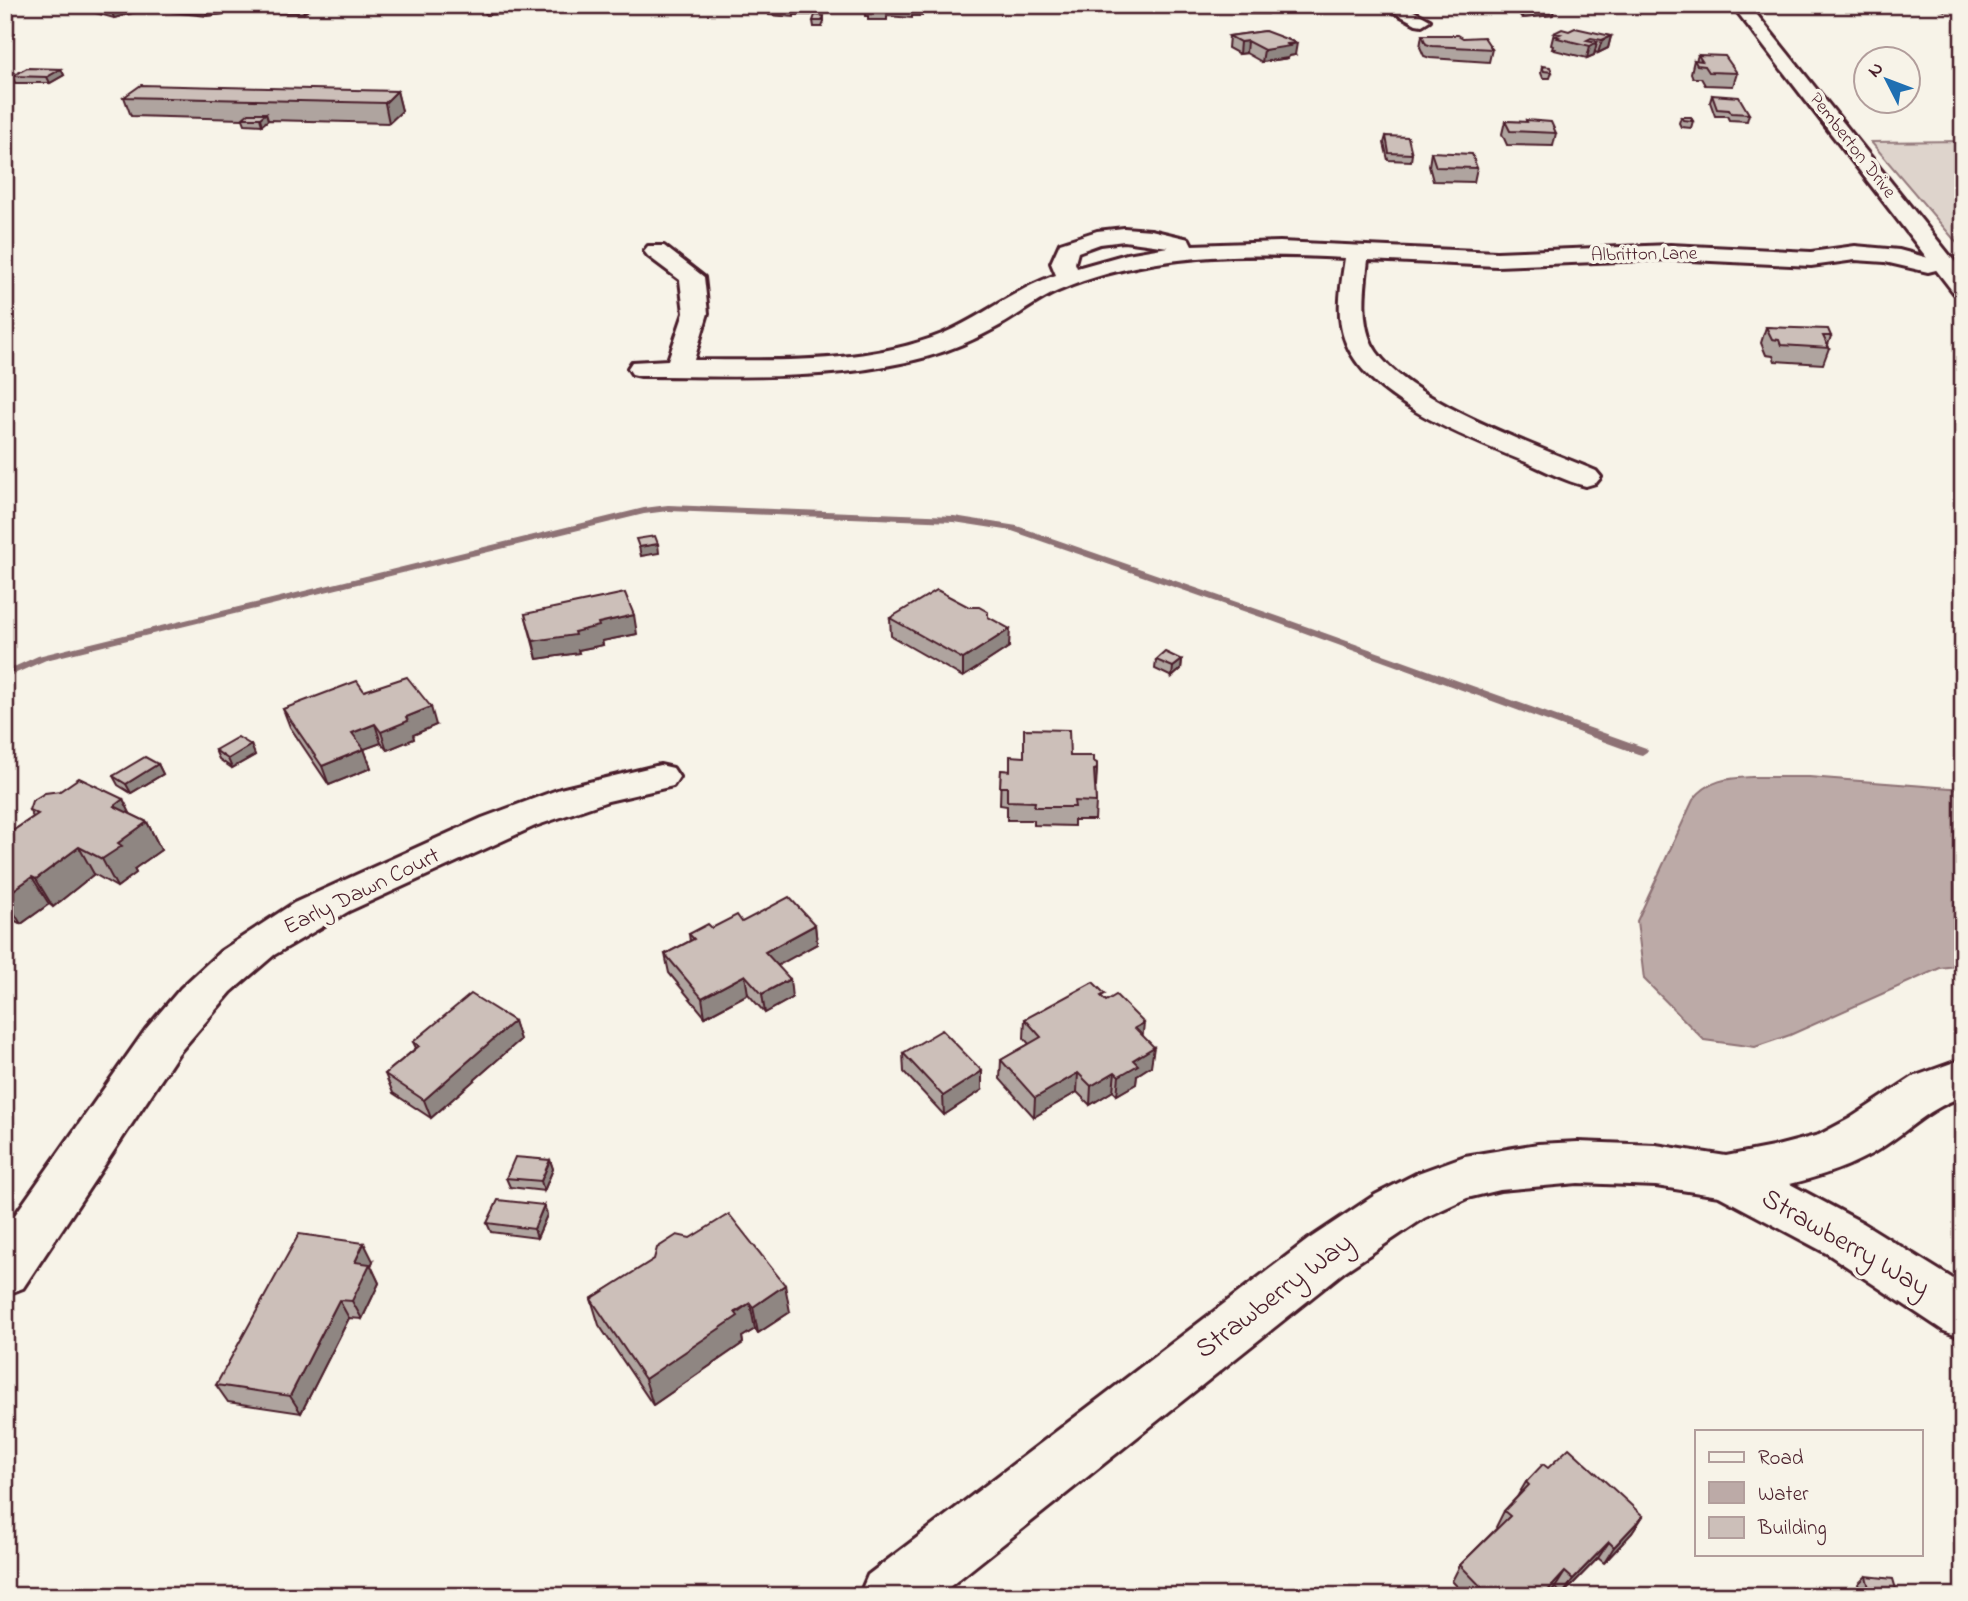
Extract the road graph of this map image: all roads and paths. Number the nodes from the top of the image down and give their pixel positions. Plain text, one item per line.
1 (1389, 5) edge
2 (1740, 5) edge
3 (1422, 20) dead end
4 (656, 251) dead end
5 (1357, 252) junction
6 (1937, 265) junction
7 (1963, 288) edge
8 (678, 368) junction
9 (641, 369) dead end
10 (1586, 477) dead end
11 (660, 777) dead end
12 (1963, 1078) edge
13 (1725, 1177) junction
14 (5, 1272) edge
15 (1963, 1314) edge
16 (889, 1596) edge

1 - 3 street
2 - 6 street, Pemberton Drive
4 - 8 street
5 - 6 street, Albritton Lane
5 - 8 street, Albritton Lane
5 - 10 street
6 - 7 street, Pemberton Drive
8 - 9 street, Albritton Lane
11 - 14 street, Early Dawn Court
12 - 13 street, Strawberry Way
13 - 15 street, Strawberry Way
13 - 16 street, Strawberry Way

